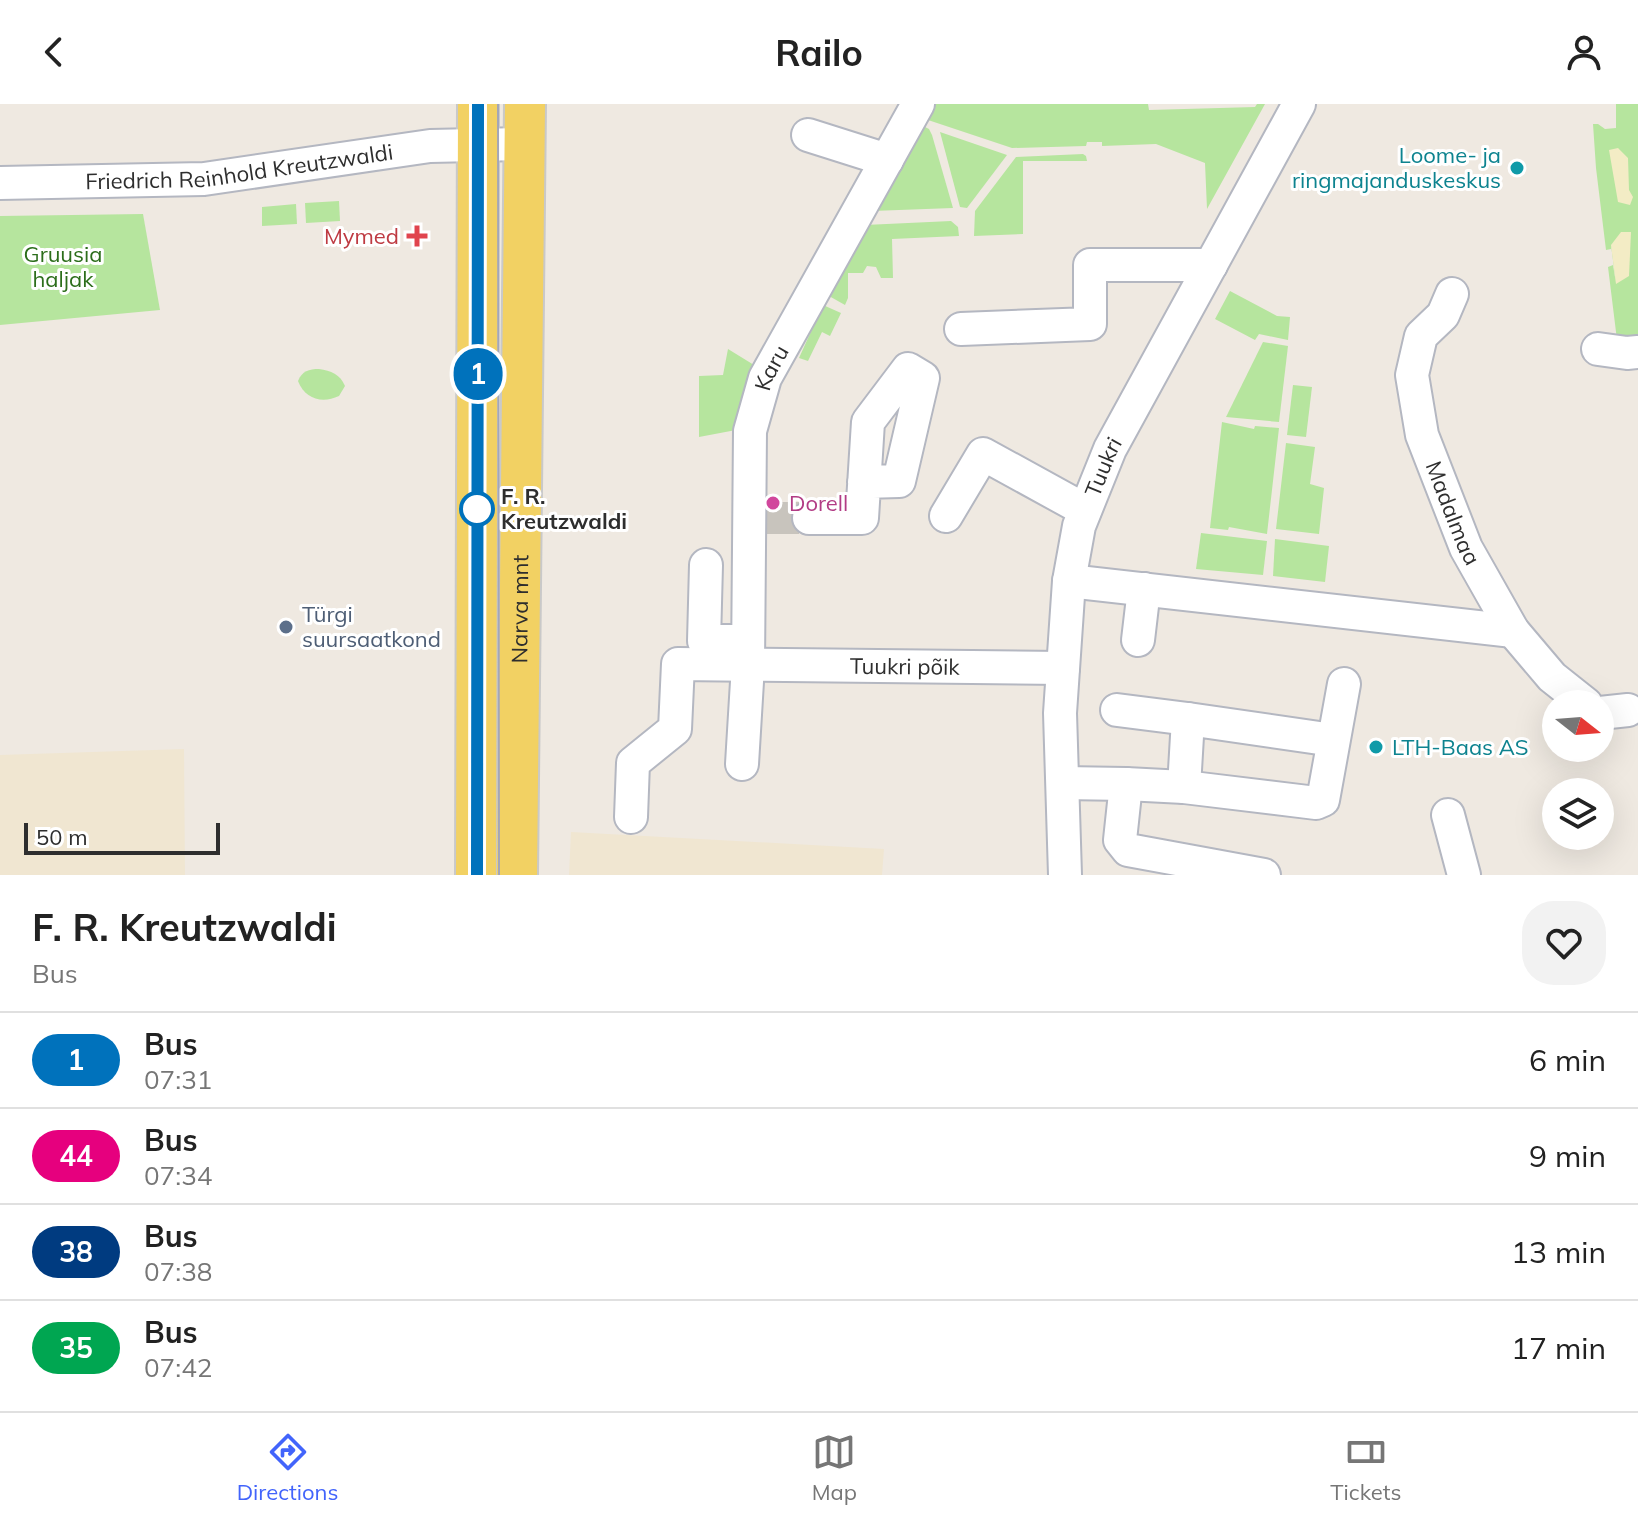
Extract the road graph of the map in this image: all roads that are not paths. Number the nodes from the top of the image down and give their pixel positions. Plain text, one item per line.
1 (478, 104) edge
2 (525, 104) edge
3 (918, 104) edge
4 (1299, 104) edge
5 (808, 135) dead end
6 (477, 144) junction
7 (524, 144) junction
8 (887, 160) junction
9 (0, 183) edge
10 (1211, 265) junction
11 (1452, 294) dead end
12 (961, 329) dead end
13 (1598, 349) dead end
14 (1638, 352) edge
15 (864, 482) dead end
16 (1085, 510) junction
17 (946, 516) dead end
18 (809, 518) tunnel mouth
19 (706, 565) dead end
20 (1069, 581) junction
21 (1144, 589) junction
22 (1513, 631) junction
23 (1138, 640) dead end
24 (748, 653) junction
25 (1063, 668) junction
26 (1344, 684) dead end
27 (1568, 690) edge
28 (1117, 710) dead end
29 (1188, 719) junction
30 (1333, 740) junction
31 (742, 764) dead end
32 (1063, 783) junction
33 (1126, 784) junction
34 (1184, 787) junction
35 (1448, 815) dead end
36 (631, 817) dead end
37 (476, 875) edge
38 (517, 875) edge
39 (1065, 875) edge
40 (1264, 875) edge
41 (1464, 875) edge

1 - 6 main road, Narva mnt
2 - 7 main road, Narva mnt
3 - 8 street, Karu
4 - 10 street, Tuukri
5 - 8 street
6 - 7 street, Friedrich Reinhold Kreutzwaldi
6 - 9 street, Friedrich Reinhold Kreutzwaldi
6 - 37 main road, Narva mnt
7 - 38 main road, Narva mnt
8 - 24 street, Karu
10 - 12 street
10 - 16 street, Tuukri
11 - 22 street, Madalmaa
13 - 14 street
15 - 18 street
16 - 17 street
16 - 20 street, Tuukri
19 - 24 street
20 - 21 street
20 - 25 street, Tuukri
21 - 22 street
21 - 23 street
22 - 27 street, Madalmaa
24 - 25 street, Tuukri põik
24 - 31 street, Karu
24 - 36 street
25 - 32 street, Tuukri
26 - 30 street
28 - 29 street
29 - 30 street
29 - 34 street
30 - 34 street
32 - 33 street
32 - 39 street, Tuukri
33 - 34 street
33 - 40 street
35 - 41 street

